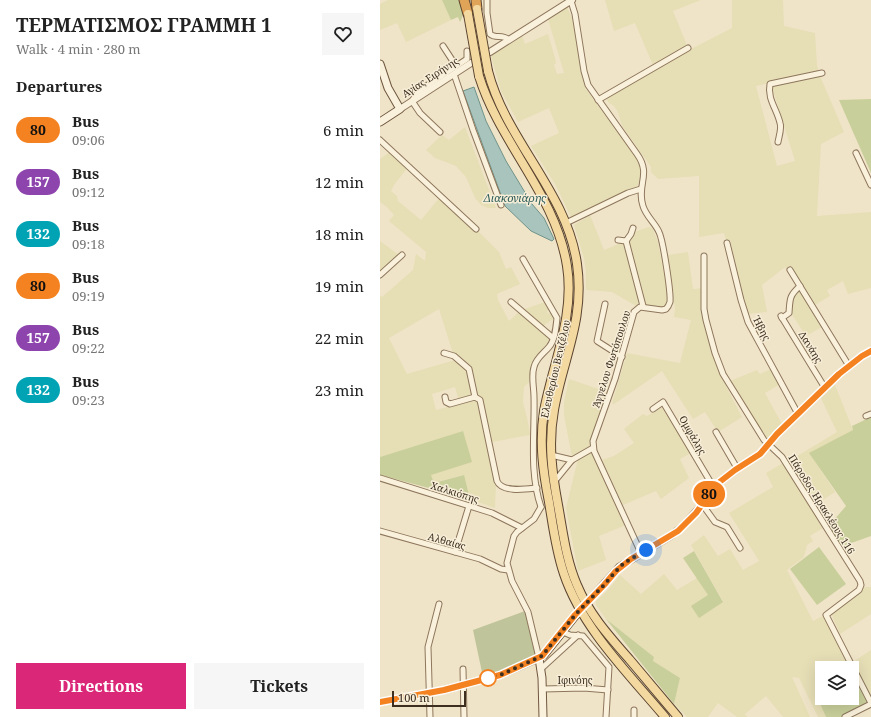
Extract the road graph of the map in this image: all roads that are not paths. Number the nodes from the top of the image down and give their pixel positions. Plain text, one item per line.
1 (465, 0) edge
2 (487, 0) edge
3 (571, 0) edge
4 (477, 3) edge
5 (468, 14) joint
6 (509, 40) junction
7 (443, 46) dead end
8 (688, 48) dead end
9 (467, 51) dead end
10 (490, 52) dead end
11 (471, 63) dead end
12 (380, 64) edge
13 (456, 66) junction
14 (822, 73) dead end
15 (454, 74) junction
16 (598, 100) junction
17 (412, 102) junction
18 (400, 109) junction
19 (381, 119) edge
20 (440, 132) dead end
21 (380, 140) edge
22 (778, 142) dead end
23 (856, 153) dead end
24 (871, 185) edge
25 (641, 189) junction
26 (500, 205) dead end
27 (566, 223) junction
28 (632, 228) dead end
29 (476, 229) dead end
30 (618, 240) dead end
31 (626, 241) junction
32 (727, 243) dead end
33 (402, 255) dead end
34 (704, 256) dead end
35 (523, 259) dead end
36 (790, 270) dead end
37 (380, 275) edge
38 (800, 286) junction
39 (511, 302) dead end
40 (605, 304) dead end
41 (643, 306) junction
42 (553, 338) junction
43 (871, 351) edge
44 (444, 353) dead end
45 (622, 357) junction
46 (849, 366) junction
47 (826, 388) junction
48 (445, 397) dead end
49 (475, 398) junction
50 (653, 409) dead end
51 (798, 414) junction
52 (716, 432) dead end
53 (768, 444) junction
54 (593, 448) junction
55 (551, 455) junction
56 (572, 460) junction
57 (737, 468) junction
58 (380, 478) edge
59 (554, 482) junction
60 (537, 488) junction
61 (714, 488) junction
62 (549, 503) junction
63 (702, 504) junction
64 (469, 506) junction
65 (541, 507) junction
66 (522, 528) junction
67 (380, 531) edge
68 (740, 548) dead end
69 (455, 552) junction
70 (641, 552) junction
71 (508, 570) junction
72 (439, 604) dead end
73 (583, 607) junction
74 (563, 632) junction
75 (578, 635) junction
76 (539, 658) junction
77 (542, 668) junction
78 (463, 669) dead end
79 (464, 685) junction
80 (543, 689) junction
81 (608, 690) junction
82 (429, 692) junction
83 (380, 702) edge
84 (871, 704) edge
85 (634, 710) dead end
86 (430, 717) edge
87 (464, 717) edge
88 (543, 717) edge
89 (606, 717) edge
90 (634, 717) edge
91 (665, 717) edge
92 (678, 717) edge
93 (845, 717) edge

1 - 5 highway
2 - 6 street
3 - 6 street
3 - 16 street, Άγγελου Φωτόπουλου
4 - 27 main road, Ελευθερίου Βενιζέλου, bridge
5 - 62 main road, Ελευθερίου Βενιζέλου, bridge
6 - 10 street
7 - 13 street
8 - 16 street
9 - 13 street
11 - 15 street, Αγίας Ειρήνης
12 - 18 main road
13 - 17 street
14 - 22 street
15 - 17 street, Αγίας Ειρήνης
15 - 26 street
16 - 25 street, Άγγελου Φωτόπουλου
17 - 18 street, Αγίας Ειρήνης
17 - 20 street
18 - 19 main road
21 - 29 street
23 - 24 street
25 - 27 street
25 - 41 street, Άγγελου Φωτόπουλου
27 - 55 main road, Ελευθερίου Βενιζέλου
28 - 31 street
30 - 31 street
31 - 41 street
32 - 51 street, Ήβης
33 - 37 street
34 - 53 street, Πάροδος Ηρακλέους 116
35 - 42 street
36 - 38 street
38 - 46 street
38 - 47 street, Δανάης
39 - 42 street
40 - 45 street
41 - 45 street, Άγγελου Φωτόπουλου
42 - 60 street
43 - 46 street
44 - 49 street
45 - 54 street, Άγγελου Φωτόπουλου
46 - 47 street
47 - 51 street
48 - 49 street
49 - 60 street
50 - 61 street, Ομφάλης
51 - 53 street
52 - 57 street
53 - 57 street
53 - 84 street, Πάροδος Ηρακλέους 116
54 - 56 street
54 - 70 street
55 - 56 street
55 - 59 main road, Ελευθερίου Βενιζέλου
56 - 59 street
57 - 61 street
58 - 64 street, Χαλκιόπης
59 - 73 main road, Ελευθερίου Βενιζέλου
60 - 65 street
61 - 63 street
62 - 65 street
62 - 73 main road, Ελευθερίου Βενιζέλου
63 - 68 street
63 - 70 street
64 - 66 street, Χαλκιόπης
64 - 69 street
65 - 66 street
66 - 71 street
67 - 69 street, Αλθαίας
69 - 71 street, Αλθαίας
70 - 73 street
71 - 76 street
72 - 82 street
73 - 74 main road
73 - 91 main road, Ελευθερίου Βενιζέλου
73 - 92 main road, Ελευθερίου Βενιζέλου
74 - 75 street
74 - 76 main road
75 - 77 street
75 - 81 street
76 - 77 main road
76 - 79 street
77 - 80 main road
78 - 79 street
79 - 82 street
79 - 87 street
80 - 81 street, Ιφινόης
80 - 88 main road
81 - 89 street
82 - 83 street
82 - 86 street
84 - 93 street
85 - 90 street

